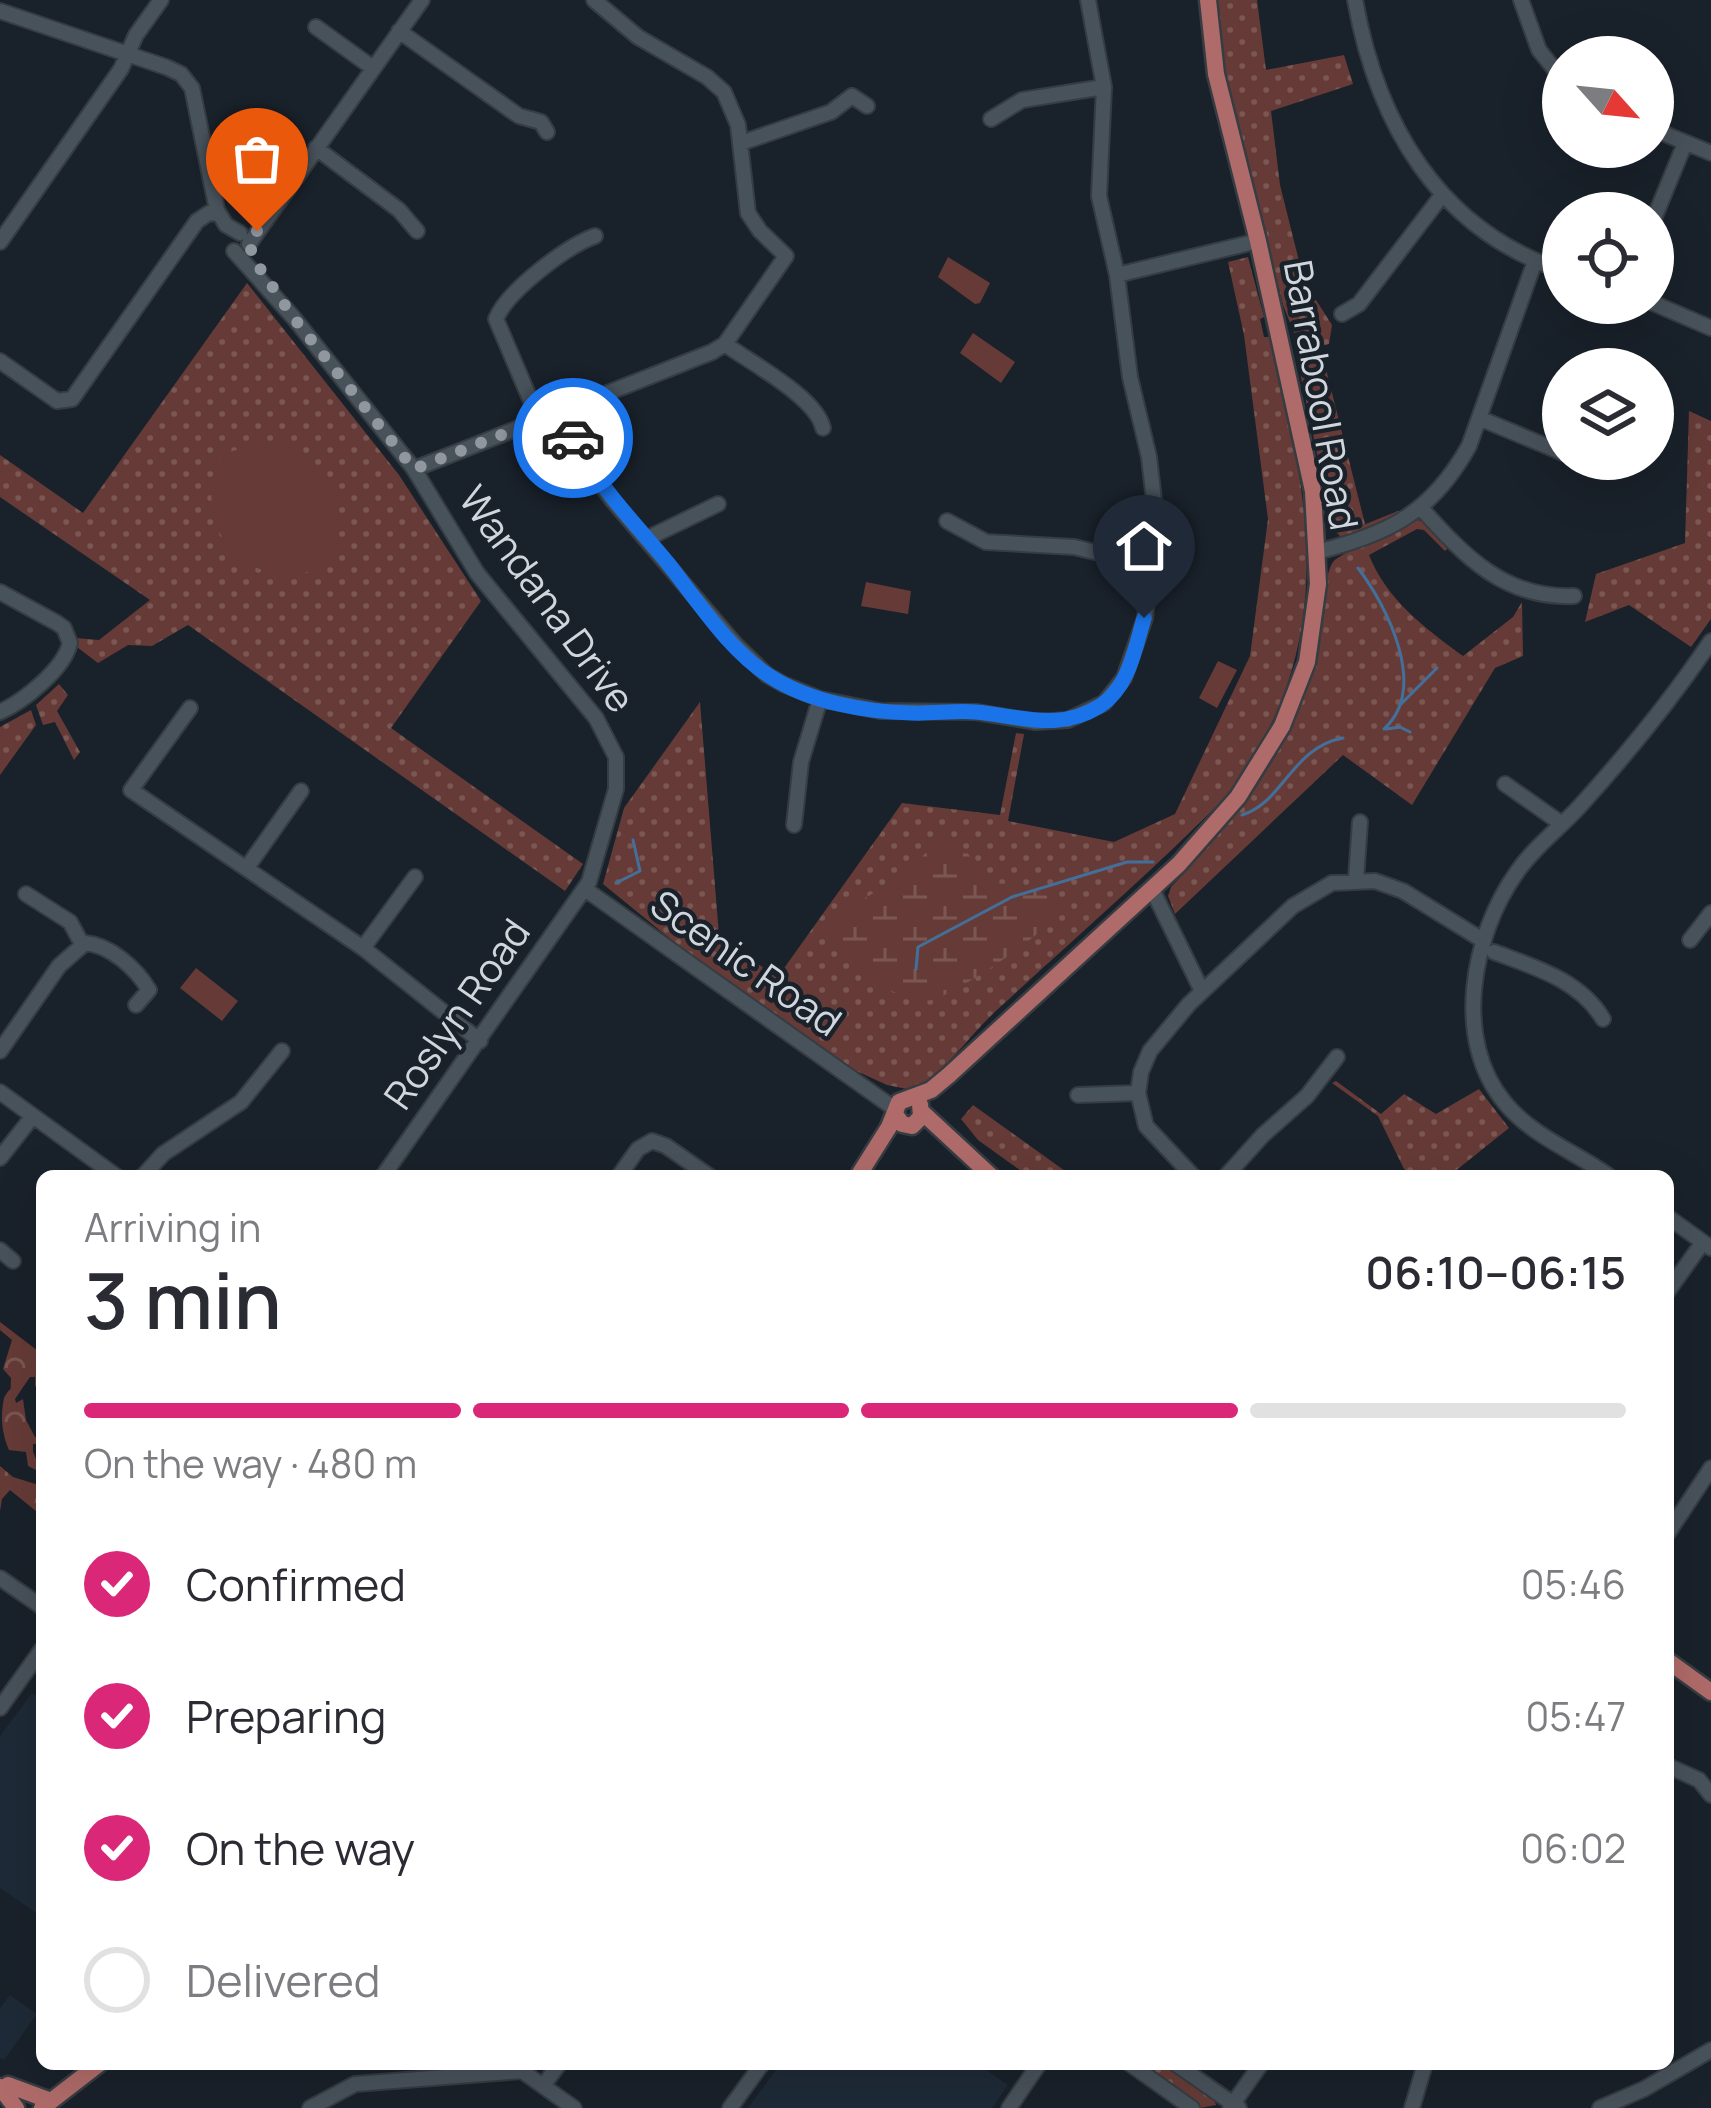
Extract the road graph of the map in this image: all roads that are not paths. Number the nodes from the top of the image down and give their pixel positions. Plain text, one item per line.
1 (160, 0) edge
2 (422, 0) edge
3 (594, 0) edge
4 (1088, 0) edge
5 (1208, 0) edge
6 (1355, 0) edge
7 (1520, 0) edge
8 (0, 11) edge
9 (316, 27) dead end
10 (399, 32) junction
11 (127, 54) junction
12 (1542, 54) edge
13 (373, 68) junction
14 (1104, 87) junction
15 (867, 106) dead end
16 (991, 119) dead end
17 (545, 121) dead end
18 (1674, 138) edge
19 (741, 143) junction
20 (1685, 143) junction
21 (316, 148) junction
22 (1711, 153) edge
23 (1665, 192) edge
24 (1443, 194) junction
25 (214, 216) junction
26 (417, 231) dead end
27 (595, 236) dead end
28 (1258, 241) junction
29 (0, 242) edge
30 (240, 242) junction
31 (1535, 261) junction
32 (1542, 264) edge
33 (1117, 275) junction
34 (1674, 312) edge
35 (1342, 314) dead end
36 (1711, 328) edge
37 (724, 344) junction
38 (0, 361) edge
39 (560, 412) junction
40 (1479, 418) junction
41 (539, 420) junction
42 (823, 428) dead end
43 (1542, 444) edge
44 (414, 469) junction
45 (718, 504) dead end
46 (1421, 508) junction
47 (947, 521) dead end
48 (648, 538) junction
49 (1316, 552) junction
50 (1154, 566) junction
51 (0, 592) edge
52 (1574, 596) dead end
53 (1711, 641) edge
54 (820, 699) junction
55 (190, 709) dead end
56 (0, 712) edge
57 (1505, 784) dead end
58 (301, 791) dead end
59 (1360, 822) dead end
60 (1562, 824) junction
61 (794, 825) dead end
62 (248, 866) junction
63 (415, 877) dead end
64 (1356, 879) junction
65 (585, 889) junction
66 (1152, 889) junction
67 (26, 894) dead end
68 (1711, 913) edge
69 (1690, 940) dead end
70 (82, 944) junction
71 (1489, 947) junction
72 (363, 948) junction
73 (1202, 991) junction
74 (136, 1005) dead end
75 (1603, 1019) dead end
76 (480, 1040) junction
77 (0, 1051) edge
78 (282, 1051) dead end
79 (1337, 1057) dead end
80 (0, 1092) edge
81 (1138, 1094) junction
82 (1078, 1095) dead end
83 (909, 1112) junction
84 (33, 1117) junction
85 (0, 1158) edge
86 (108, 1170) edge
87 (148, 1170) edge
88 (387, 1170) edge
89 (623, 1170) edge
90 (699, 1170) edge
91 (862, 1170) edge
92 (983, 1170) edge
93 (1187, 1170) edge
94 (1231, 1170) edge
95 (1600, 1170) edge
96 (1674, 1221) edge
97 (1707, 1245) edge
98 (0, 1250) edge
99 (13, 1262) dead end
100 (1674, 1284) edge
101 (1711, 1468) edge
102 (1674, 1524) edge
103 (0, 1578) edge
104 (36, 1603) edge
105 (36, 1657) edge
106 (1674, 1665) edge
107 (1711, 1692) edge
108 (0, 1708) edge
109 (1674, 1769) edge
110 (1711, 1795) edge
111 (1711, 2050) edge
112 (93, 2070) edge
113 (352, 2070) edge
114 (555, 2070) edge
115 (758, 2070) edge
116 (1035, 2070) edge
117 (1138, 2070) edge
118 (1184, 2070) edge
119 (1257, 2070) edge
120 (1423, 2070) edge
121 (3, 2083) edge
122 (355, 2084) junction
123 (543, 2086) junction
124 (57, 2105) edge
125 (321, 2106) edge
126 (1234, 2107) edge
127 (16, 2108) edge
128 (30, 2108) edge
129 (574, 2108) edge
130 (730, 2108) edge
131 (1009, 2108) edge
132 (1192, 2108) edge
133 (1412, 2108) edge
134 (1600, 2108) edge

1 - 11 street
2 - 10 street
3 - 19 street
4 - 14 street
5 - 28 main road, Barrabool Road
6 - 24 street
7 - 12 street
8 - 11 street, Wandana Drive
9 - 13 street
10 - 13 street
10 - 17 street
11 - 25 street, Wandana Drive
11 - 29 street
13 - 21 street
14 - 16 street
14 - 33 street
15 - 19 street
18 - 20 street
19 - 37 street
20 - 22 street
20 - 23 street
21 - 26 street
21 - 30 street
24 - 31 street
24 - 35 street
25 - 30 street, Wandana Drive
25 - 38 street
27 - 41 street
28 - 33 street
28 - 49 main road, Barrabool Road
30 - 44 street, Wandana Drive
31 - 32 street
31 - 40 street
33 - 50 street
34 - 36 street
37 - 39 street
37 - 42 street
39 - 41 street
39 - 48 street
40 - 43 street
40 - 46 street
41 - 44 street
44 - 65 street, Wandana Drive
45 - 48 street
46 - 49 street
46 - 52 street
47 - 50 street
48 - 54 street
49 - 66 main road, Barrabool Road
50 - 54 street
51 - 56 street
53 - 60 street
54 - 61 street
55 - 62 street
57 - 60 street
58 - 62 street
59 - 64 street
60 - 71 street
62 - 72 street
63 - 72 street
64 - 71 street
64 - 73 street
65 - 76 street, Roslyn Road
65 - 83 street, Scenic Road
66 - 73 street
66 - 83 main road, Barrabool Road
67 - 70 street
68 - 69 street
70 - 74 street
70 - 77 street
71 - 75 street
71 - 95 street
72 - 76 street
73 - 81 street
76 - 88 street, Roslyn Road
78 - 87 street
79 - 94 street
80 - 84 street
81 - 82 street
81 - 93 street
83 - 91 main road, Barrabool Road
83 - 92 main road, Scenic Road
84 - 85 street
84 - 86 street
89 - 90 street
96 - 97 street
97 - 100 street
98 - 99 street
101 - 102 street
103 - 104 street
105 - 108 street
106 - 107 main road
109 - 110 street
111 - 134 street
112 - 124 main road
113 - 122 street
114 - 123 street
115 - 130 street
116 - 131 street
117 - 132 street
118 - 126 street
119 - 126 street
120 - 133 street
121 - 124 main road
121 - 127 main road
121 - 128 main road
122 - 123 street
122 - 125 street
123 - 129 street

